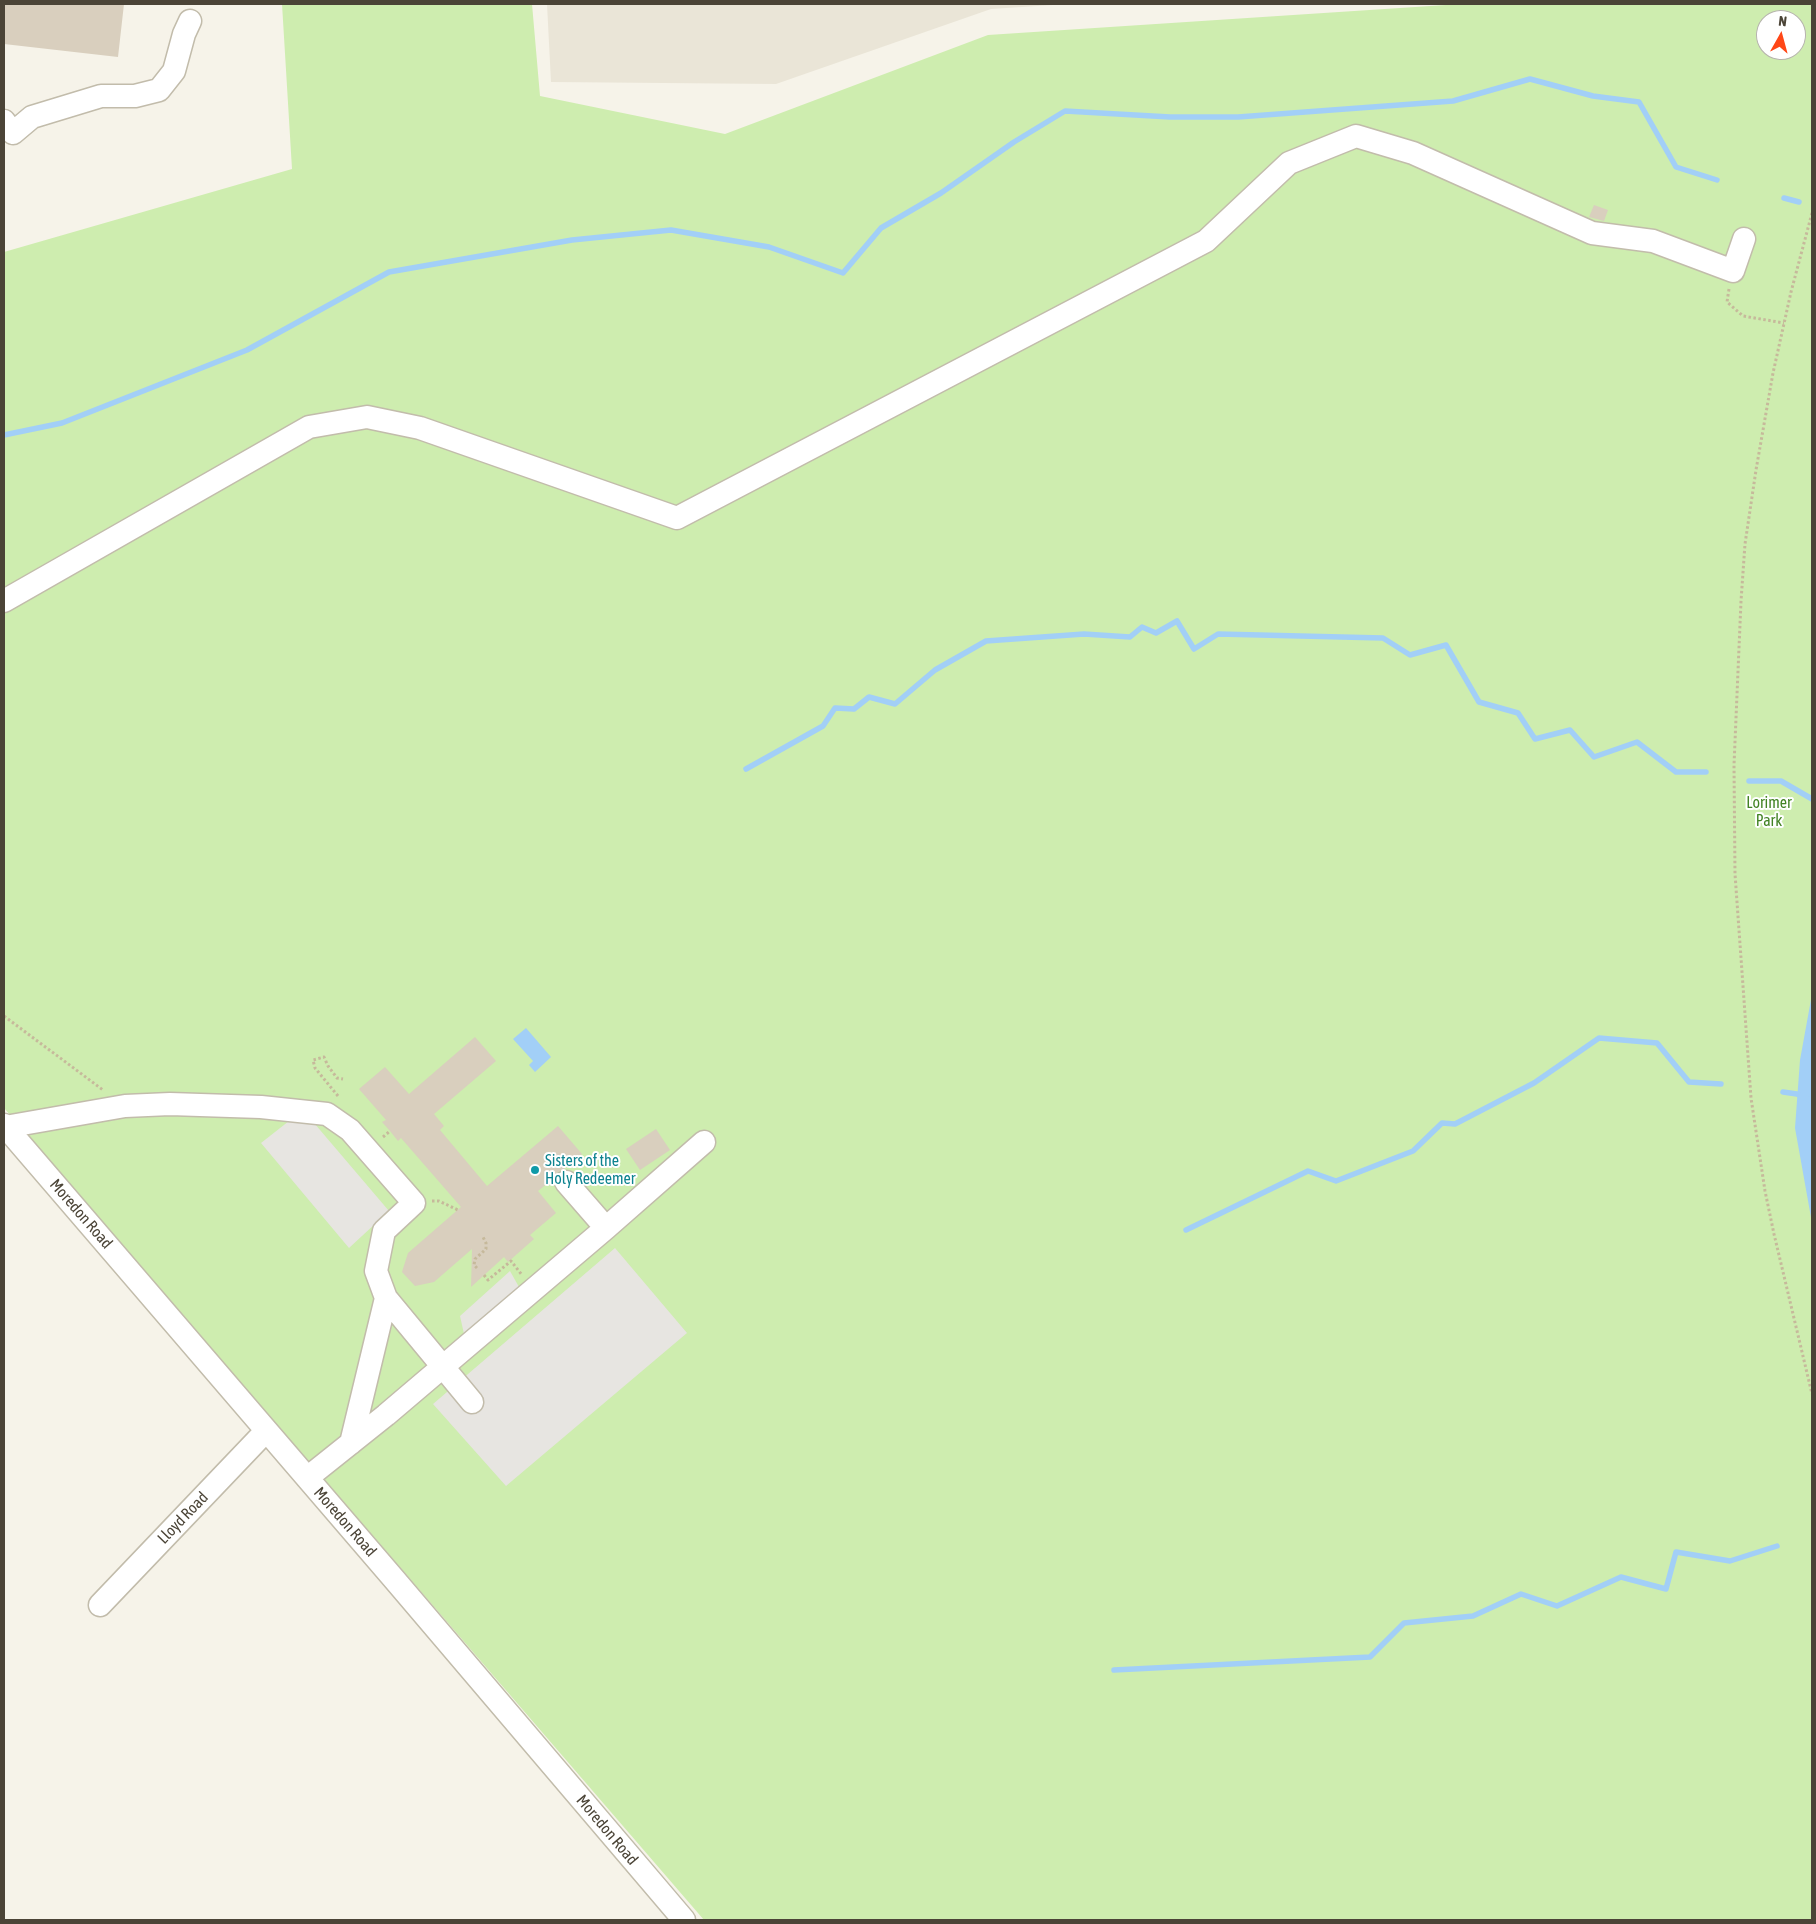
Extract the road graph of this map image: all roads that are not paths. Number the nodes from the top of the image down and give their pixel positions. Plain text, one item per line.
1 (190, 21) dead end
2 (4, 121) edge
3 (1744, 239) dead end
4 (4, 600) edge
5 (4, 1126) edge
6 (704, 1142) dead end
7 (566, 1182) dead end
8 (606, 1228) junction
9 (386, 1298) junction
10 (442, 1366) junction
11 (472, 1402) dead end
12 (266, 1431) junction
13 (350, 1443) junction
14 (307, 1478) junction
15 (100, 1605) dead end
16 (684, 1920) edge

1 - 2 street
3 - 4 street
5 - 9 street
5 - 12 street, Moredon Road
6 - 8 street
7 - 8 street
8 - 10 street
9 - 10 street
9 - 13 street
10 - 11 street
10 - 13 street
12 - 14 street, Moredon Road
12 - 15 street, Lloyd Road
13 - 14 street
14 - 16 street, Moredon Road

